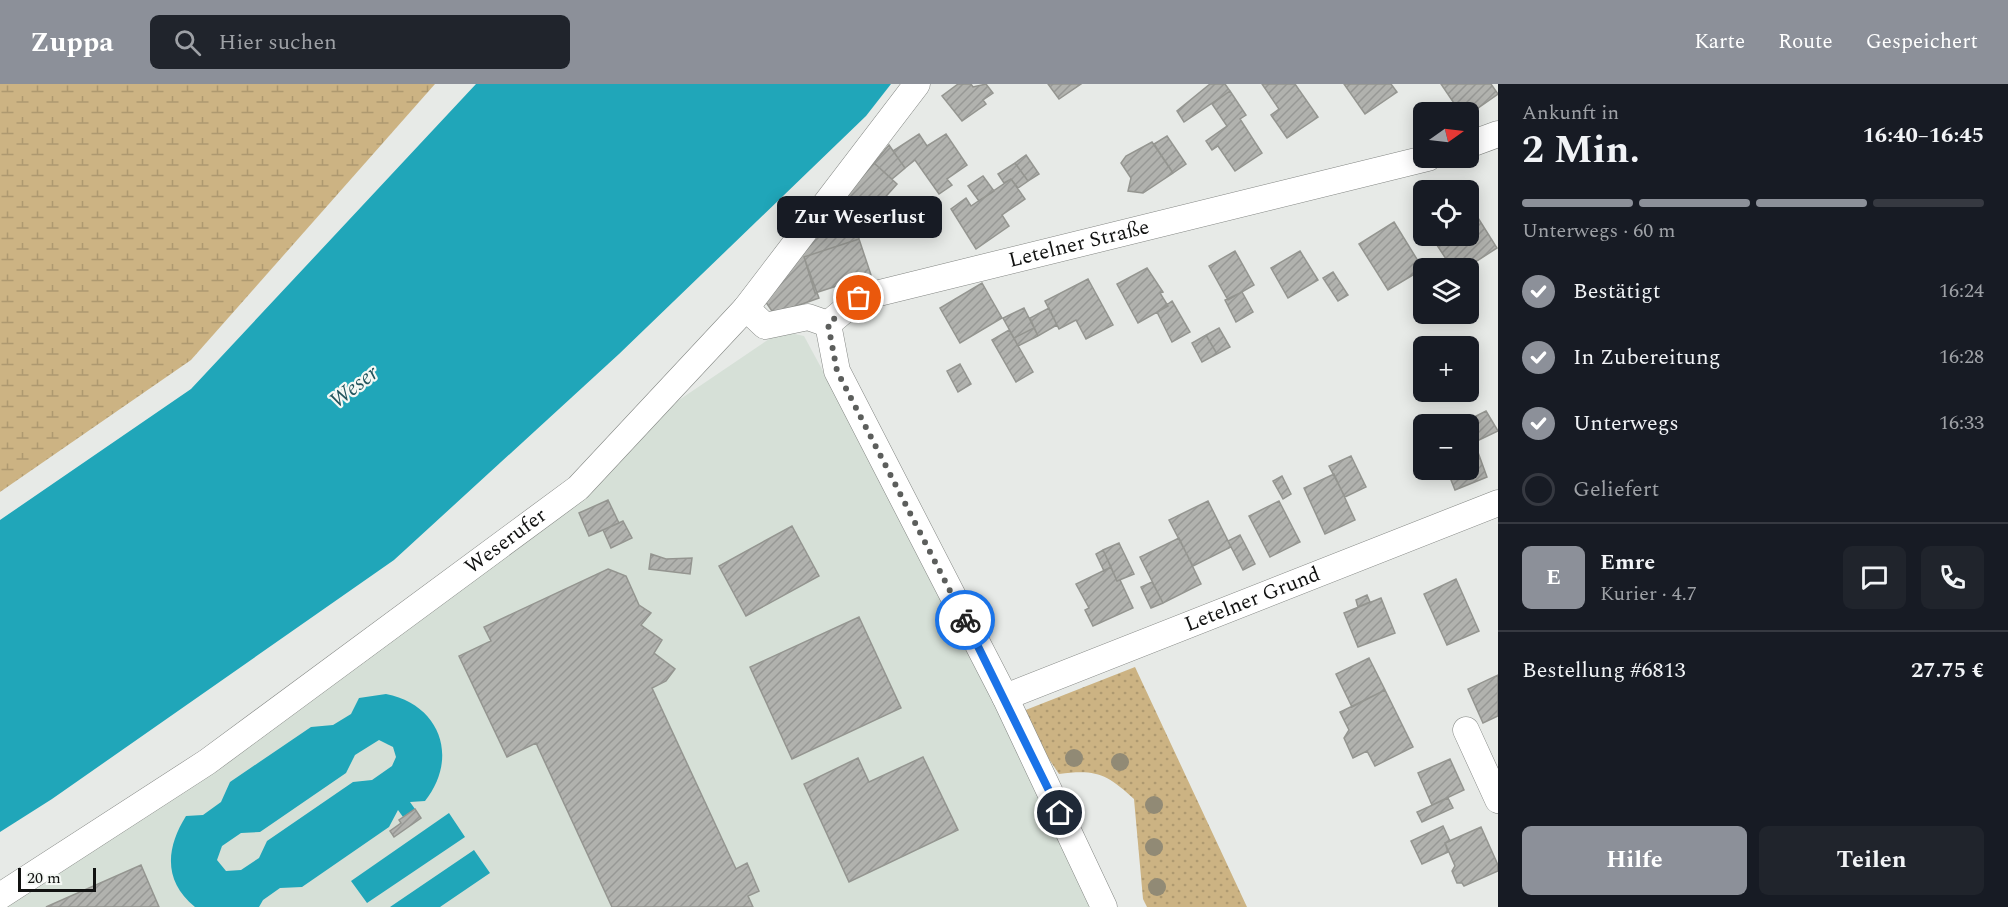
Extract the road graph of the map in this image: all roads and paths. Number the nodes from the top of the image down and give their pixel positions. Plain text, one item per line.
1 (917, 84) edge
2 (1498, 134) edge
3 (1479, 141) edge
4 (1413, 162) edge
5 (746, 308) junction
6 (828, 324) junction
7 (1498, 503) edge
8 (1005, 697) junction
9 (1466, 730) dead end
10 (1498, 800) edge
11 (0, 896) edge
12 (1104, 907) edge

1 - 5 street, Weserufer
2 - 3 street
4 - 6 street, Letelner Straße
5 - 6 street
5 - 11 street, Weserufer
6 - 8 street
7 - 8 street, Letelner Grund
8 - 12 street
9 - 10 street

